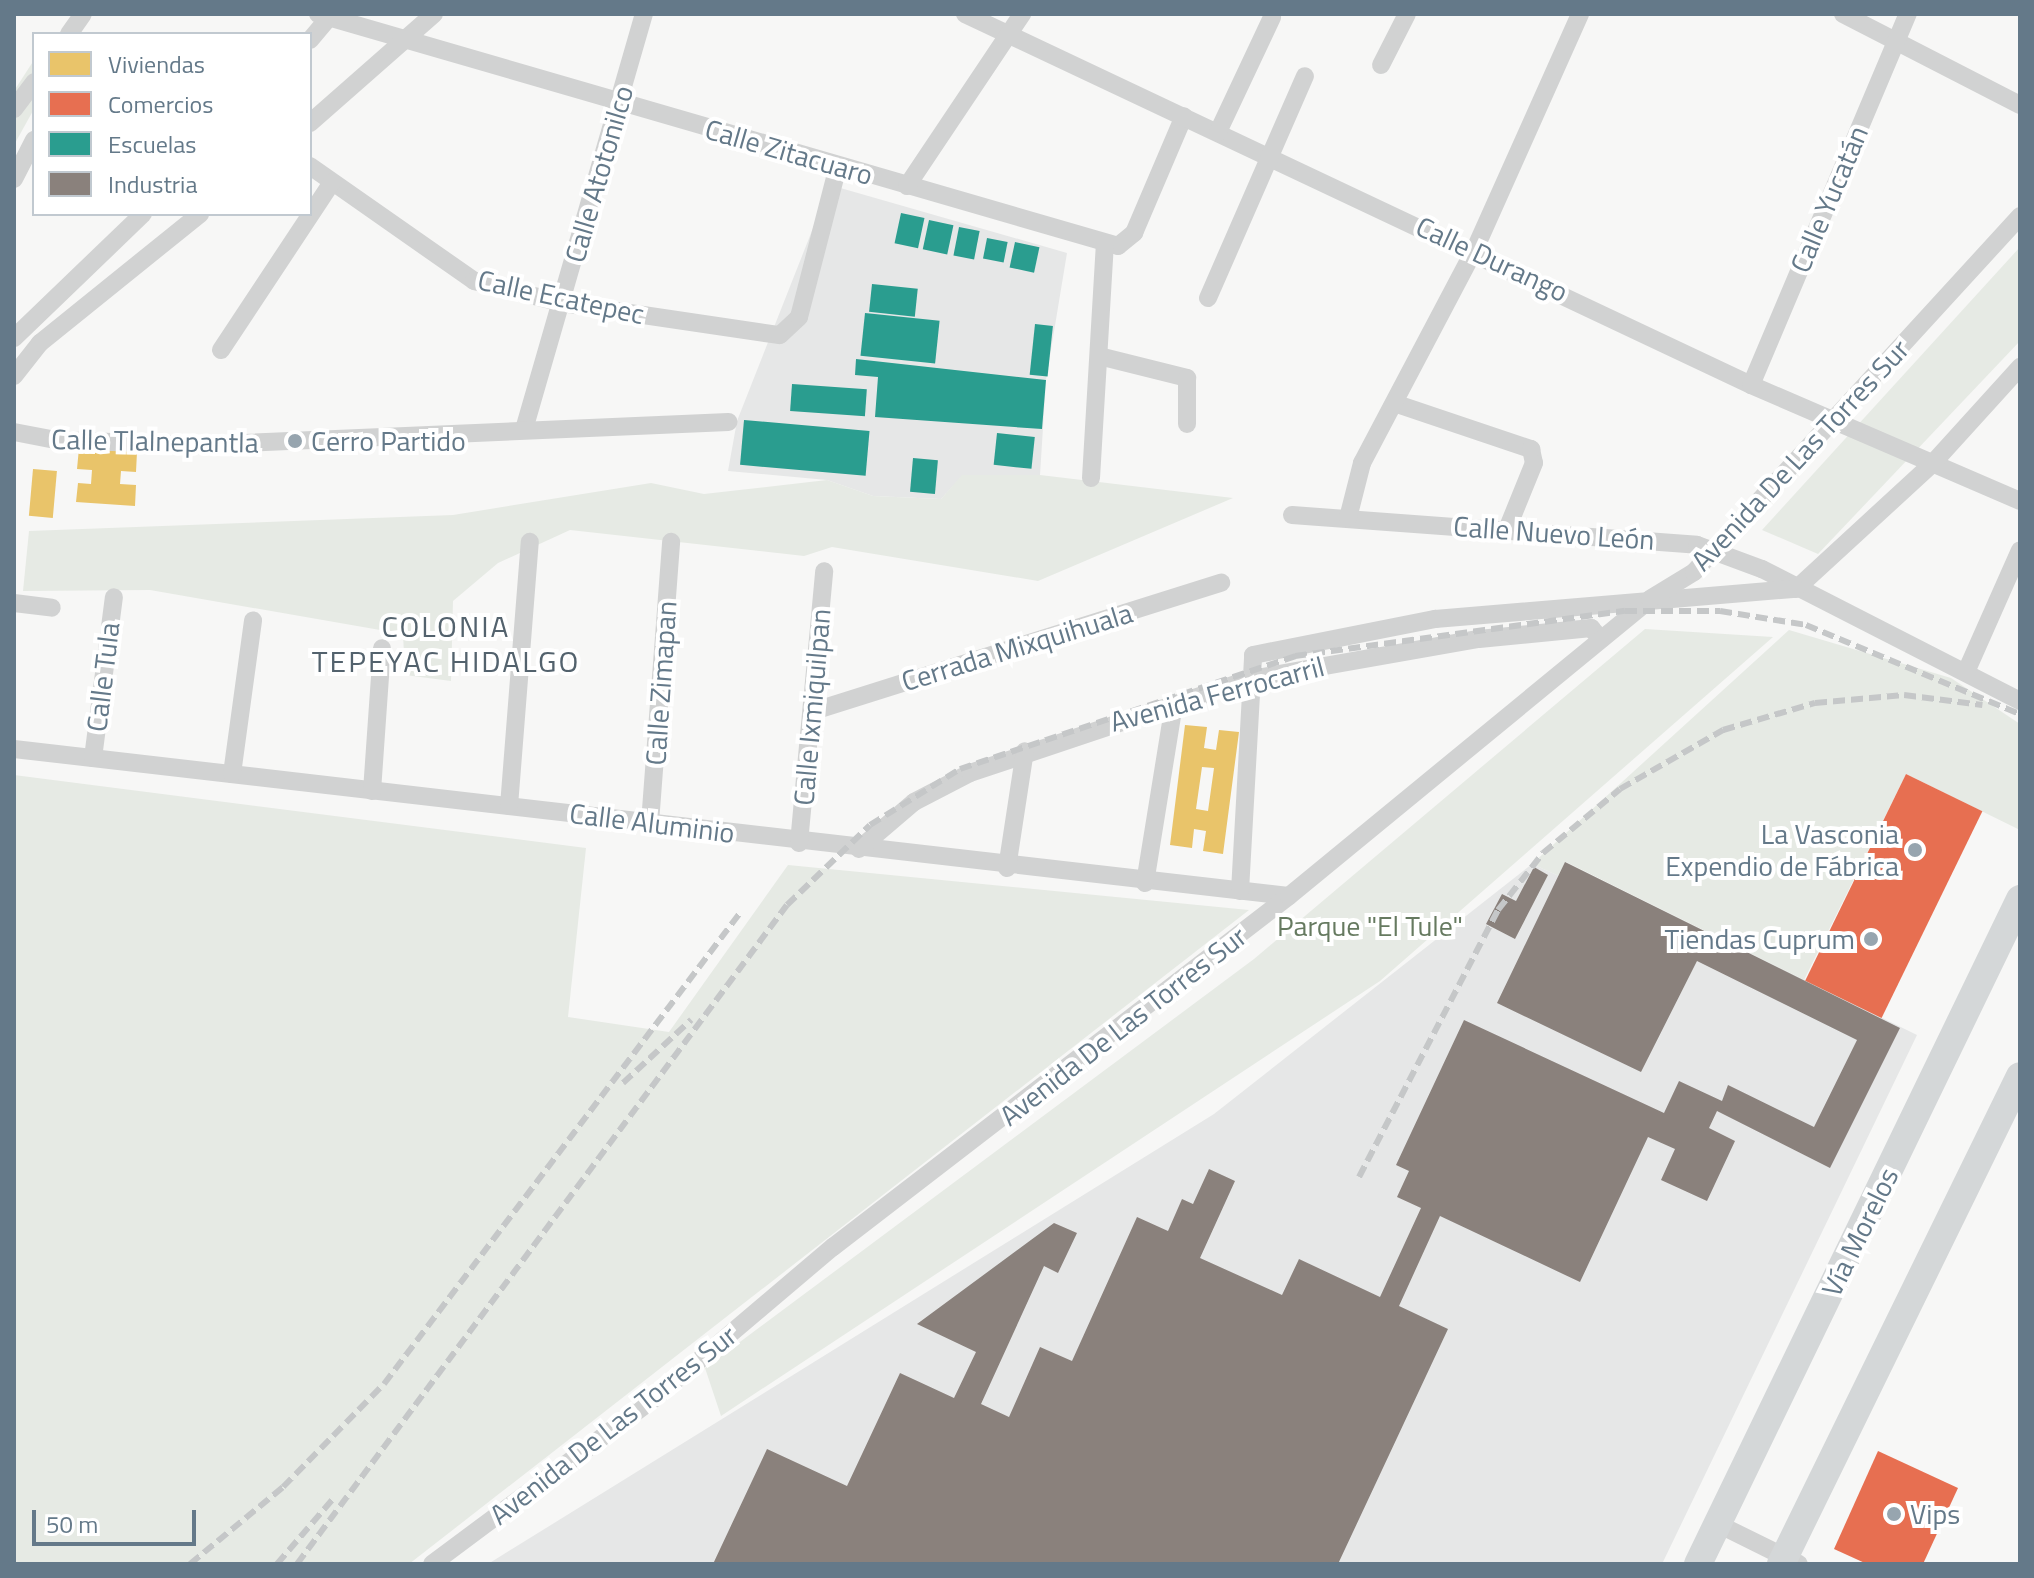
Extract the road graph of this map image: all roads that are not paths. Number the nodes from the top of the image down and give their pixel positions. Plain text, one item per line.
1 (83, 14) edge
2 (434, 14) edge
3 (644, 14) edge
4 (965, 14) edge
5 (1022, 14) edge
6 (1407, 14) edge
7 (1580, 14) edge
8 (1843, 14) edge
9 (1908, 14) edge
10 (326, 15) edge
11 (1272, 17) dead end
12 (70, 32) edge
13 (1008, 35) junction
14 (312, 37) edge
15 (401, 42) junction
16 (1896, 42) junction
17 (1381, 65) dead end
18 (1305, 76) dead end
19 (32, 85) edge
20 (619, 102) junction
21 (2020, 105) edge
22 (14, 109) edge
23 (1184, 116) junction
24 (312, 121) edge
25 (1218, 132) junction
26 (32, 144) edge
27 (1271, 157) junction
28 (838, 166) junction
29 (312, 167) edge
30 (14, 179) edge
31 (332, 182) junction
32 (907, 186) junction
33 (312, 212) edge
34 (141, 216) edge
35 (198, 216) edge
36 (310, 216) edge
37 (2020, 216) edge
38 (1105, 244) junction
39 (1475, 249) junction
40 (1208, 298) dead end
41 (562, 303) junction
42 (14, 338) edge
43 (40, 343) junction
44 (221, 350) dead end
45 (1099, 356) junction
46 (14, 359) edge
47 (2020, 367) edge
48 (14, 376) edge
49 (1751, 385) junction
50 (1394, 403) junction
51 (1834, 420) junction
52 (729, 422) dead end
53 (1187, 424) dead end
54 (525, 426) junction
55 (14, 432) edge
56 (1933, 463) junction
57 (1091, 478) dead end
58 (2020, 501) edge
59 (1292, 515) dead end
60 (1348, 518) junction
61 (1506, 532) junction
62 (530, 542) dead end
63 (671, 542) dead end
64 (2020, 550) edge
65 (1718, 551) junction
66 (824, 571) dead end
67 (1221, 583) dead end
68 (1796, 589) junction
69 (114, 597) dead end
70 (1650, 599) junction
71 (14, 603) edge
72 (52, 608) dead end
73 (253, 620) dead end
74 (1601, 639) junction
75 (382, 648) dead end
76 (1966, 672) junction
77 (1251, 679) junction
78 (2020, 701) edge
79 (1174, 703) junction
80 (814, 711) junction
81 (14, 749) edge
82 (1025, 751) junction
83 (93, 758) junction
84 (232, 774) junction
85 (372, 791) junction
86 (509, 806) junction
87 (650, 823) junction
88 (799, 843) junction
89 (859, 849) junction
90 (1007, 868) junction
91 (1145, 883) junction
92 (1240, 891) junction
93 (1289, 896) junction
94 (2020, 899) edge
95 (2020, 1076) edge
96 (1718, 1524) junction
97 (1788, 1561) edge
98 (432, 1564) edge
99 (1698, 1564) edge

1 - 12 street
2 - 15 street
3 - 20 street, Calle Atotonilco
4 - 13 street, Calle Durango
5 - 13 street
6 - 17 street
7 - 39 street
8 - 16 street
9 - 16 street, Calle Yucatán
10 - 14 street
10 - 15 street, Calle Zitacuaro
11 - 25 street
13 - 23 street, Calle Durango
13 - 32 street
15 - 20 street, Calle Zitacuaro
15 - 24 street
16 - 21 street
16 - 49 street, Calle Yucatán
18 - 27 street
19 - 22 street
20 - 28 street, Calle Zitacuaro
20 - 41 street, Calle Atotonilco
23 - 25 street, Calle Durango
23 - 38 street
25 - 27 street, Calle Durango
26 - 30 street
27 - 39 street, Calle Durango
27 - 40 street
28 - 32 street, Calle Zitacuaro
28 - 41 street, Calle Ecatepec
29 - 31 street, Calle Ecatepec
31 - 33 street
31 - 41 street, Calle Ecatepec
32 - 38 street, Calle Zitacuaro
34 - 42 street
35 - 43 street
36 - 44 street
37 - 51 street, Avenida De Las Torres Sur
38 - 45 street
39 - 49 street, Calle Durango
39 - 50 street
41 - 54 street, Calle Atotonilco
43 - 46 street
43 - 48 street
45 - 53 street
45 - 57 street
47 - 56 street
49 - 51 street, Calle Durango
50 - 60 street
50 - 61 street
51 - 56 street, Calle Durango
51 - 65 street, Avenida De Las Torres Sur
52 - 54 street, Calle Tlalnepantla
54 - 55 street, Calle Tlalnepantla
56 - 58 street, Calle Durango
56 - 68 street
59 - 60 street, Calle Nuevo León
60 - 61 street, Calle Nuevo León
61 - 65 street, Calle Nuevo León
62 - 86 street
63 - 87 street, Calle Zimapan
64 - 76 street
65 - 68 street, Calle Nuevo León
65 - 70 street, Avenida De Las Torres Sur
66 - 80 street, Calle Ixmiquilpan
67 - 80 street, Cerrada Mixquihuala
68 - 70 street, Avenida Ferrocarril
68 - 76 street, Calle Nuevo León
69 - 83 street, Calle Tula
70 - 74 street, Avenida De Las Torres Sur
70 - 77 street, Avenida Ferrocarril
71 - 72 street
73 - 84 street
74 - 77 street, Avenida Ferrocarril
74 - 93 street, Avenida De Las Torres Sur
75 - 85 street
76 - 78 street, Calle Nuevo León
77 - 79 street, Avenida Ferrocarril
77 - 92 street
79 - 82 street, Avenida Ferrocarril
79 - 91 street
80 - 88 street, Calle Ixmiquilpan
81 - 83 street, Calle Aluminio
82 - 89 street, Avenida Ferrocarril
82 - 90 street
83 - 84 street, Calle Aluminio
84 - 85 street, Calle Aluminio
85 - 86 street, Calle Aluminio
86 - 87 street, Calle Aluminio
87 - 88 street, Calle Aluminio
88 - 89 street, Calle Aluminio
89 - 90 street, Calle Aluminio
90 - 91 street, Calle Aluminio
91 - 92 street, Calle Aluminio
92 - 93 street, Calle Aluminio
93 - 98 street, Avenida De Las Torres Sur
94 - 96 main road, Vía Morelos
95 - 97 main road
96 - 97 street
96 - 99 main road, Vía Morelos

